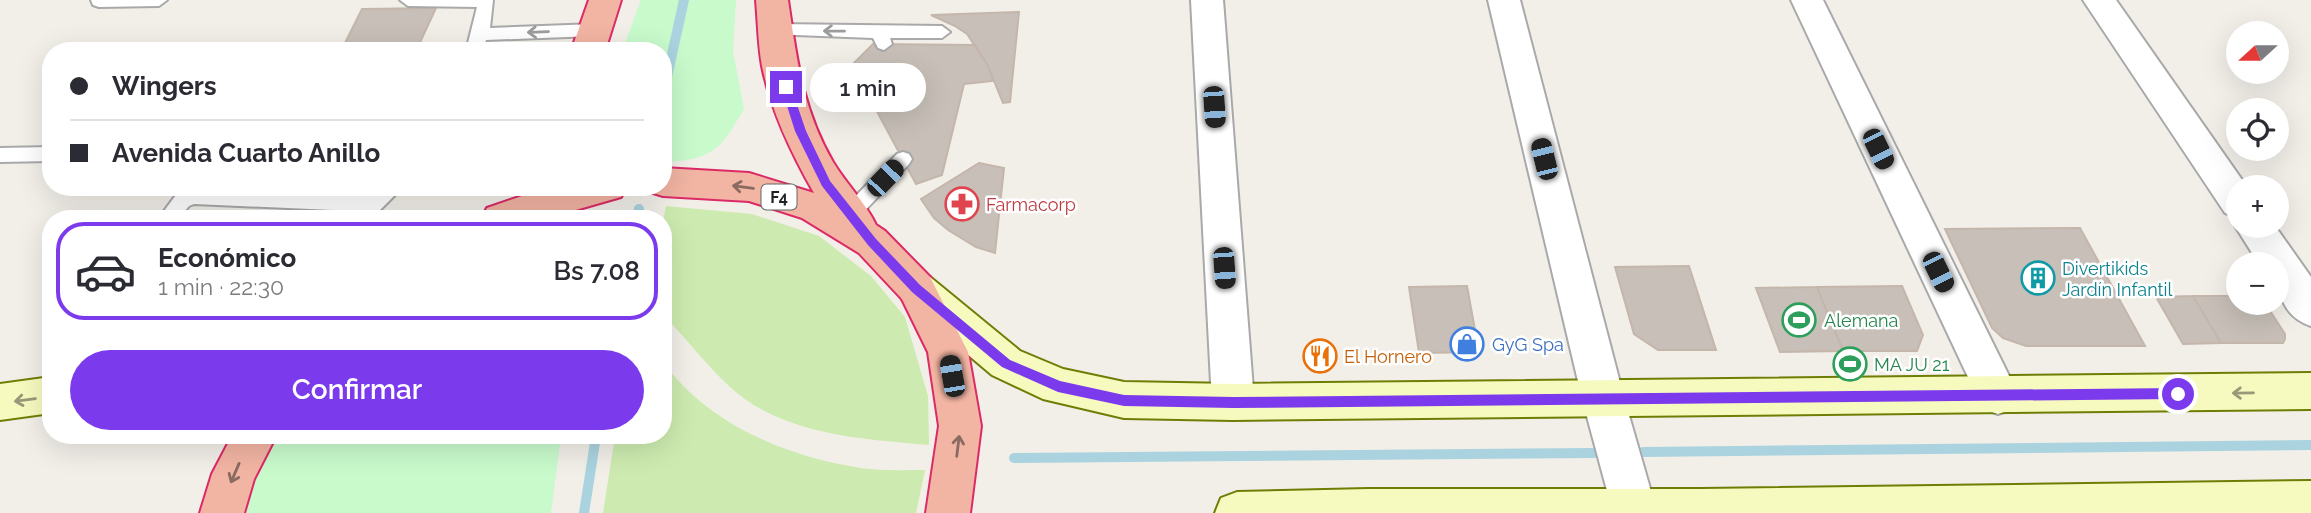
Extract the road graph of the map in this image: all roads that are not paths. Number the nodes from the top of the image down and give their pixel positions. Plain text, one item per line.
1 (159, 0) edge
2 (408, 0) edge
3 (1207, 0) edge
4 (1504, 0) edge
5 (1807, 0) edge
6 (2099, 0) edge
7 (99, 1) edge
8 (774, 15) edge
9 (596, 27) edge
10 (942, 32) dead end
11 (480, 34) junction
12 (477, 42) edge
13 (42, 154) edge
14 (0, 155) edge
15 (903, 159) dead end
16 (672, 181) edge
17 (2226, 185) edge
18 (384, 196) edge
19 (504, 196) edge
20 (566, 196) edge
21 (376, 204) junction
22 (173, 210) edge
23 (369, 210) edge
24 (488, 210) edge
25 (526, 210) edge
26 (860, 229) junction
27 (2262, 238) edge
28 (916, 288) junction
29 (2311, 309) edge
30 (2311, 391) edge
31 (42, 396) edge
32 (1998, 396) junction
33 (0, 402) edge
34 (1233, 402) junction
35 (1604, 403) junction
36 (251, 444) edge
37 (2311, 501) edge
38 (1632, 502) junction
39 (1367, 511) edge
40 (1702, 511) edge
41 (222, 513) edge
42 (948, 513) edge
43 (1237, 513) edge

1 - 7 lane
2 - 11 lane
3 - 34 street
4 - 35 street
5 - 32 street
6 - 17 street
10 -> 8 lane
8 - 26 highway, F4
9 -> 11 lane
11 - 12 lane
13 - 14 lane
15 - 26 lane
26 -> 16 highway, F4
18 - 21 lane
19 - 24 highway
20 - 25 highway
21 - 22 lane
21 - 23 lane
26 - 28 highway, F4
27 - 29 street
28 - 34 main road
42 -> 28 highway, F4
30 -> 32 main road
31 -> 33 main road
32 - 35 main road
34 - 35 main road
35 - 38 street
36 -> 41 highway
37 - 40 main road
38 - 39 main road
38 - 40 main road
39 - 43 main road

